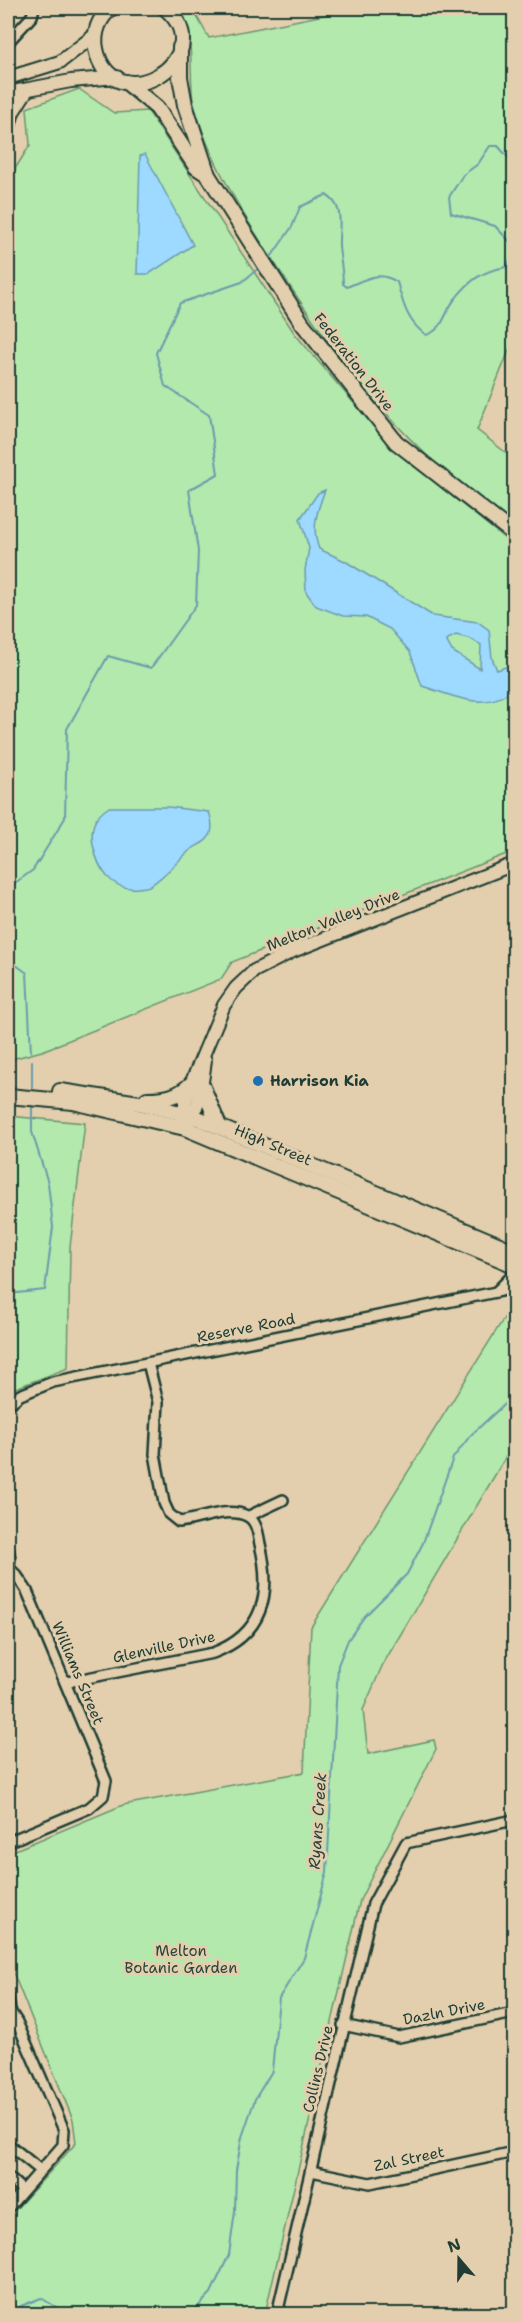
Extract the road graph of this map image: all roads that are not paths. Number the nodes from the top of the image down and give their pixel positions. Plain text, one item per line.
1 (34, 8) edge
2 (94, 8) edge
3 (111, 8) edge
4 (165, 8) edge
5 (96, 31) junction
6 (9, 40) edge
7 (180, 47) junction
8 (8, 79) edge
9 (120, 79) junction
10 (27, 90) junction
11 (8, 93) edge
12 (8, 130) edge
13 (208, 176) junction
14 (514, 534) edge
15 (514, 864) edge
16 (197, 1084) junction
17 (12, 1092) edge
18 (38, 1094) junction
19 (97, 1096) junction
20 (188, 1115) junction
21 (219, 1126) junction
22 (185, 1128) junction
23 (514, 1251) edge
24 (514, 1265) edge
25 (514, 1274) edge
26 (514, 1286) edge
27 (495, 1292) junction
28 (148, 1363) junction
29 (8, 1405) edge
30 (283, 1500) dead end
31 (249, 1516) junction
32 (8, 1547) edge
33 (8, 1568) edge
34 (67, 1682) junction
35 (514, 1820) edge
36 (8, 1842) edge
37 (8, 1997) edge
38 (9, 2012) edge
39 (514, 2013) edge
40 (343, 2025) junction
41 (8, 2144) edge
42 (514, 2151) edge
43 (39, 2169) junction
44 (311, 2171) junction
45 (8, 2177) edge
46 (21, 2189) junction
47 (8, 2208) edge
48 (277, 2314) edge

1 - 6 street
2 - 5 main road, Federation Drive
3 - 5 main road
4 - 7 main road, Federation Drive
5 - 8 street
5 - 9 main road, Federation Drive
7 - 9 main road
7 - 13 main road, Federation Drive
9 - 10 street
9 - 13 main road, Federation Drive
10 - 11 street
10 - 12 street
13 - 14 main road, Federation Drive
15 - 16 street, Melton Valley Drive
16 - 19 main road
16 - 20 street, Melton Valley Drive
16 - 21 main road
17 - 18 main road, High Street
18 - 19 main road, High Street
18 - 22 main road, High Street
19 - 20 main road, High Street
20 - 21 main road, High Street
20 - 22 street, Melton Valley Drive
21 - 23 main road, High Street
22 - 24 main road, High Street
25 - 27 street
26 - 27 street, Reserve Road
27 - 28 street, Reserve Road
28 - 29 street, Reserve Road
28 - 31 street
30 - 31 street
31 - 34 street, Glenville Drive
32 - 33 street
33 - 34 street, Williams Street
34 - 36 street, Williams Street
35 - 40 street, Collins Drive
37 - 38 street
38 - 43 street
39 - 40 street, Dazln Drive
40 - 44 street, Collins Drive
41 - 43 street
42 - 44 street, Zal Street
43 - 46 street
44 - 48 street, Collins Drive
45 - 46 street
46 - 47 street

